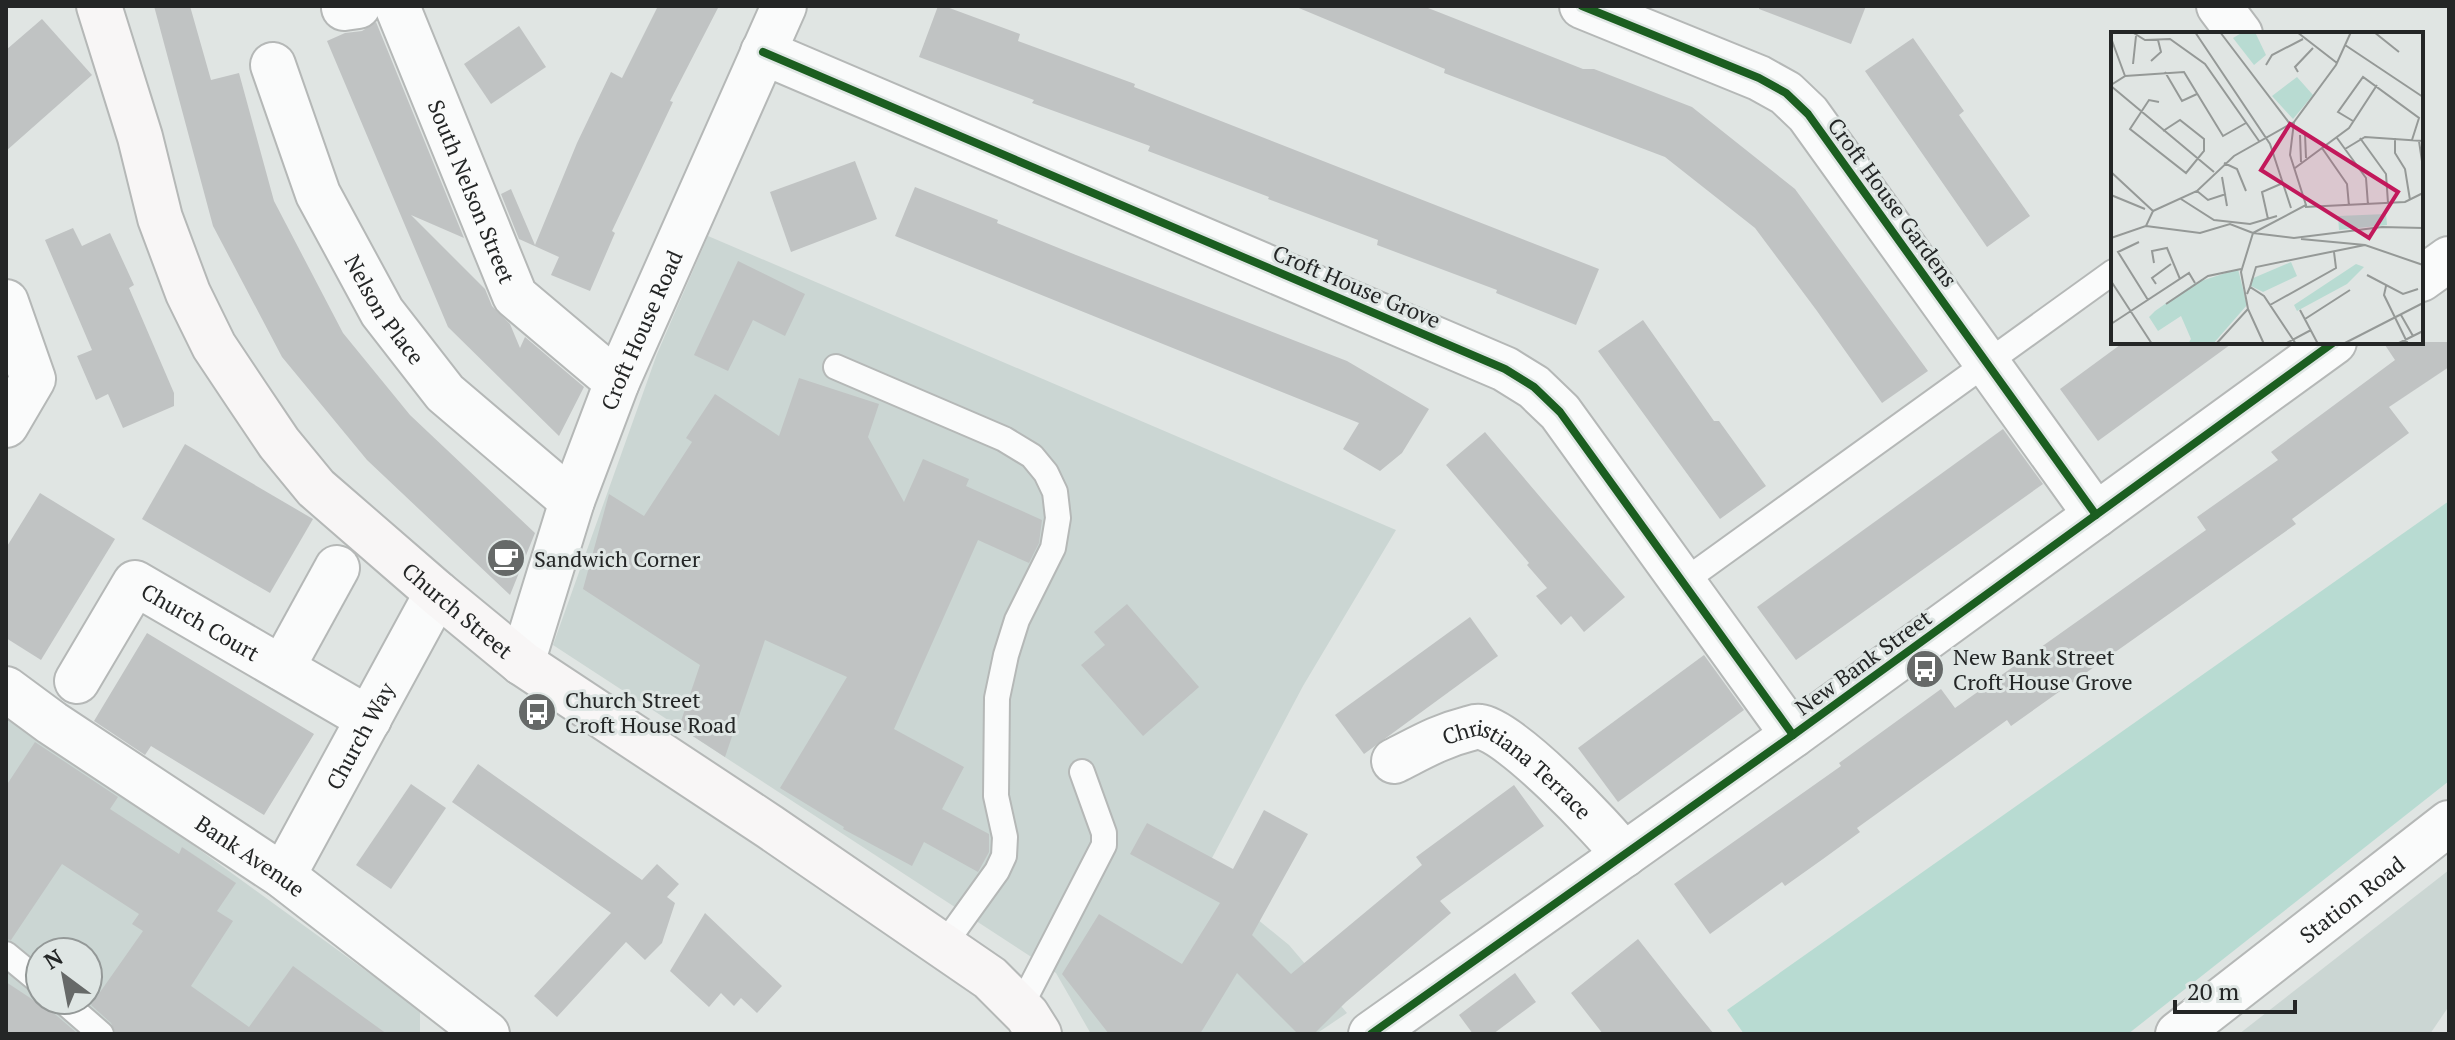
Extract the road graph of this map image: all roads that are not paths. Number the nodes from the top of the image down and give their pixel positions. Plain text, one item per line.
1 (99, 6) edge
2 (397, 6) edge
3 (784, 6) edge
4 (1582, 6) edge
5 (2219, 6) edge
6 (2238, 32) edge
7 (763, 52) junction
8 (273, 65) dead end
9 (2449, 259) edge
10 (2111, 273) edge
11 (2423, 278) edge
12 (6, 302) edge
13 (2331, 344) edge
14 (1987, 363) junction
15 (836, 367) dead end
16 (617, 382) junction
17 (6, 425) edge
18 (572, 501) junction
19 (2096, 515) junction
20 (337, 568) dead end
21 (1683, 582) junction
22 (437, 593) junction
23 (522, 663) junction
24 (282, 668) junction
25 (77, 681) dead end
26 (6, 689) edge
27 (369, 719) junction
28 (1793, 735) junction
29 (1394, 761) dead end
30 (1082, 772) dead end
31 (2449, 823) edge
32 (1624, 855) junction
33 (283, 876) junction
34 (943, 946) junction
35 (6, 954) edge
36 (24, 969) edge
37 (80, 1016) edge
38 (1030, 1021) edge
39 (476, 1031) edge
40 (101, 1034) edge
41 (1371, 1034) edge
42 (2178, 1034) edge

1 - 22 main road, Church Street
2 - 16 street, South Nelson Street
3 - 7 street, Croft House Road
4 - 14 street, Croft House Gardens
5 - 6 street
7 - 16 street, Croft House Road
7 - 21 street, Croft House Grove
8 - 18 street, Nelson Place
9 - 11 street
10 - 14 lane
12 - 17 street
13 - 19 street, New Bank Street
14 - 19 street, Croft House Gardens
14 - 21 lane
15 - 34 lane
16 - 18 street, Croft House Road
18 - 23 street, Croft House Road
19 - 28 street, New Bank Street
20 - 24 street, Church Court
21 - 28 street, Croft House Grove
22 - 23 main road, Church Street
22 - 27 street, Church Way
23 - 34 main road, Church Street
24 - 25 street, Church Court
24 - 27 street, Church Court
26 - 33 street, Bank Avenue
27 - 33 street, Church Way
28 - 32 street, New Bank Street
29 - 32 street, Christiana Terrace
30 - 38 lane
31 - 42 street, Station Road
32 - 41 street, New Bank Street
33 - 39 street, Bank Avenue
34 - 38 main road, Church Street
35 - 36 lane
37 - 40 lane

